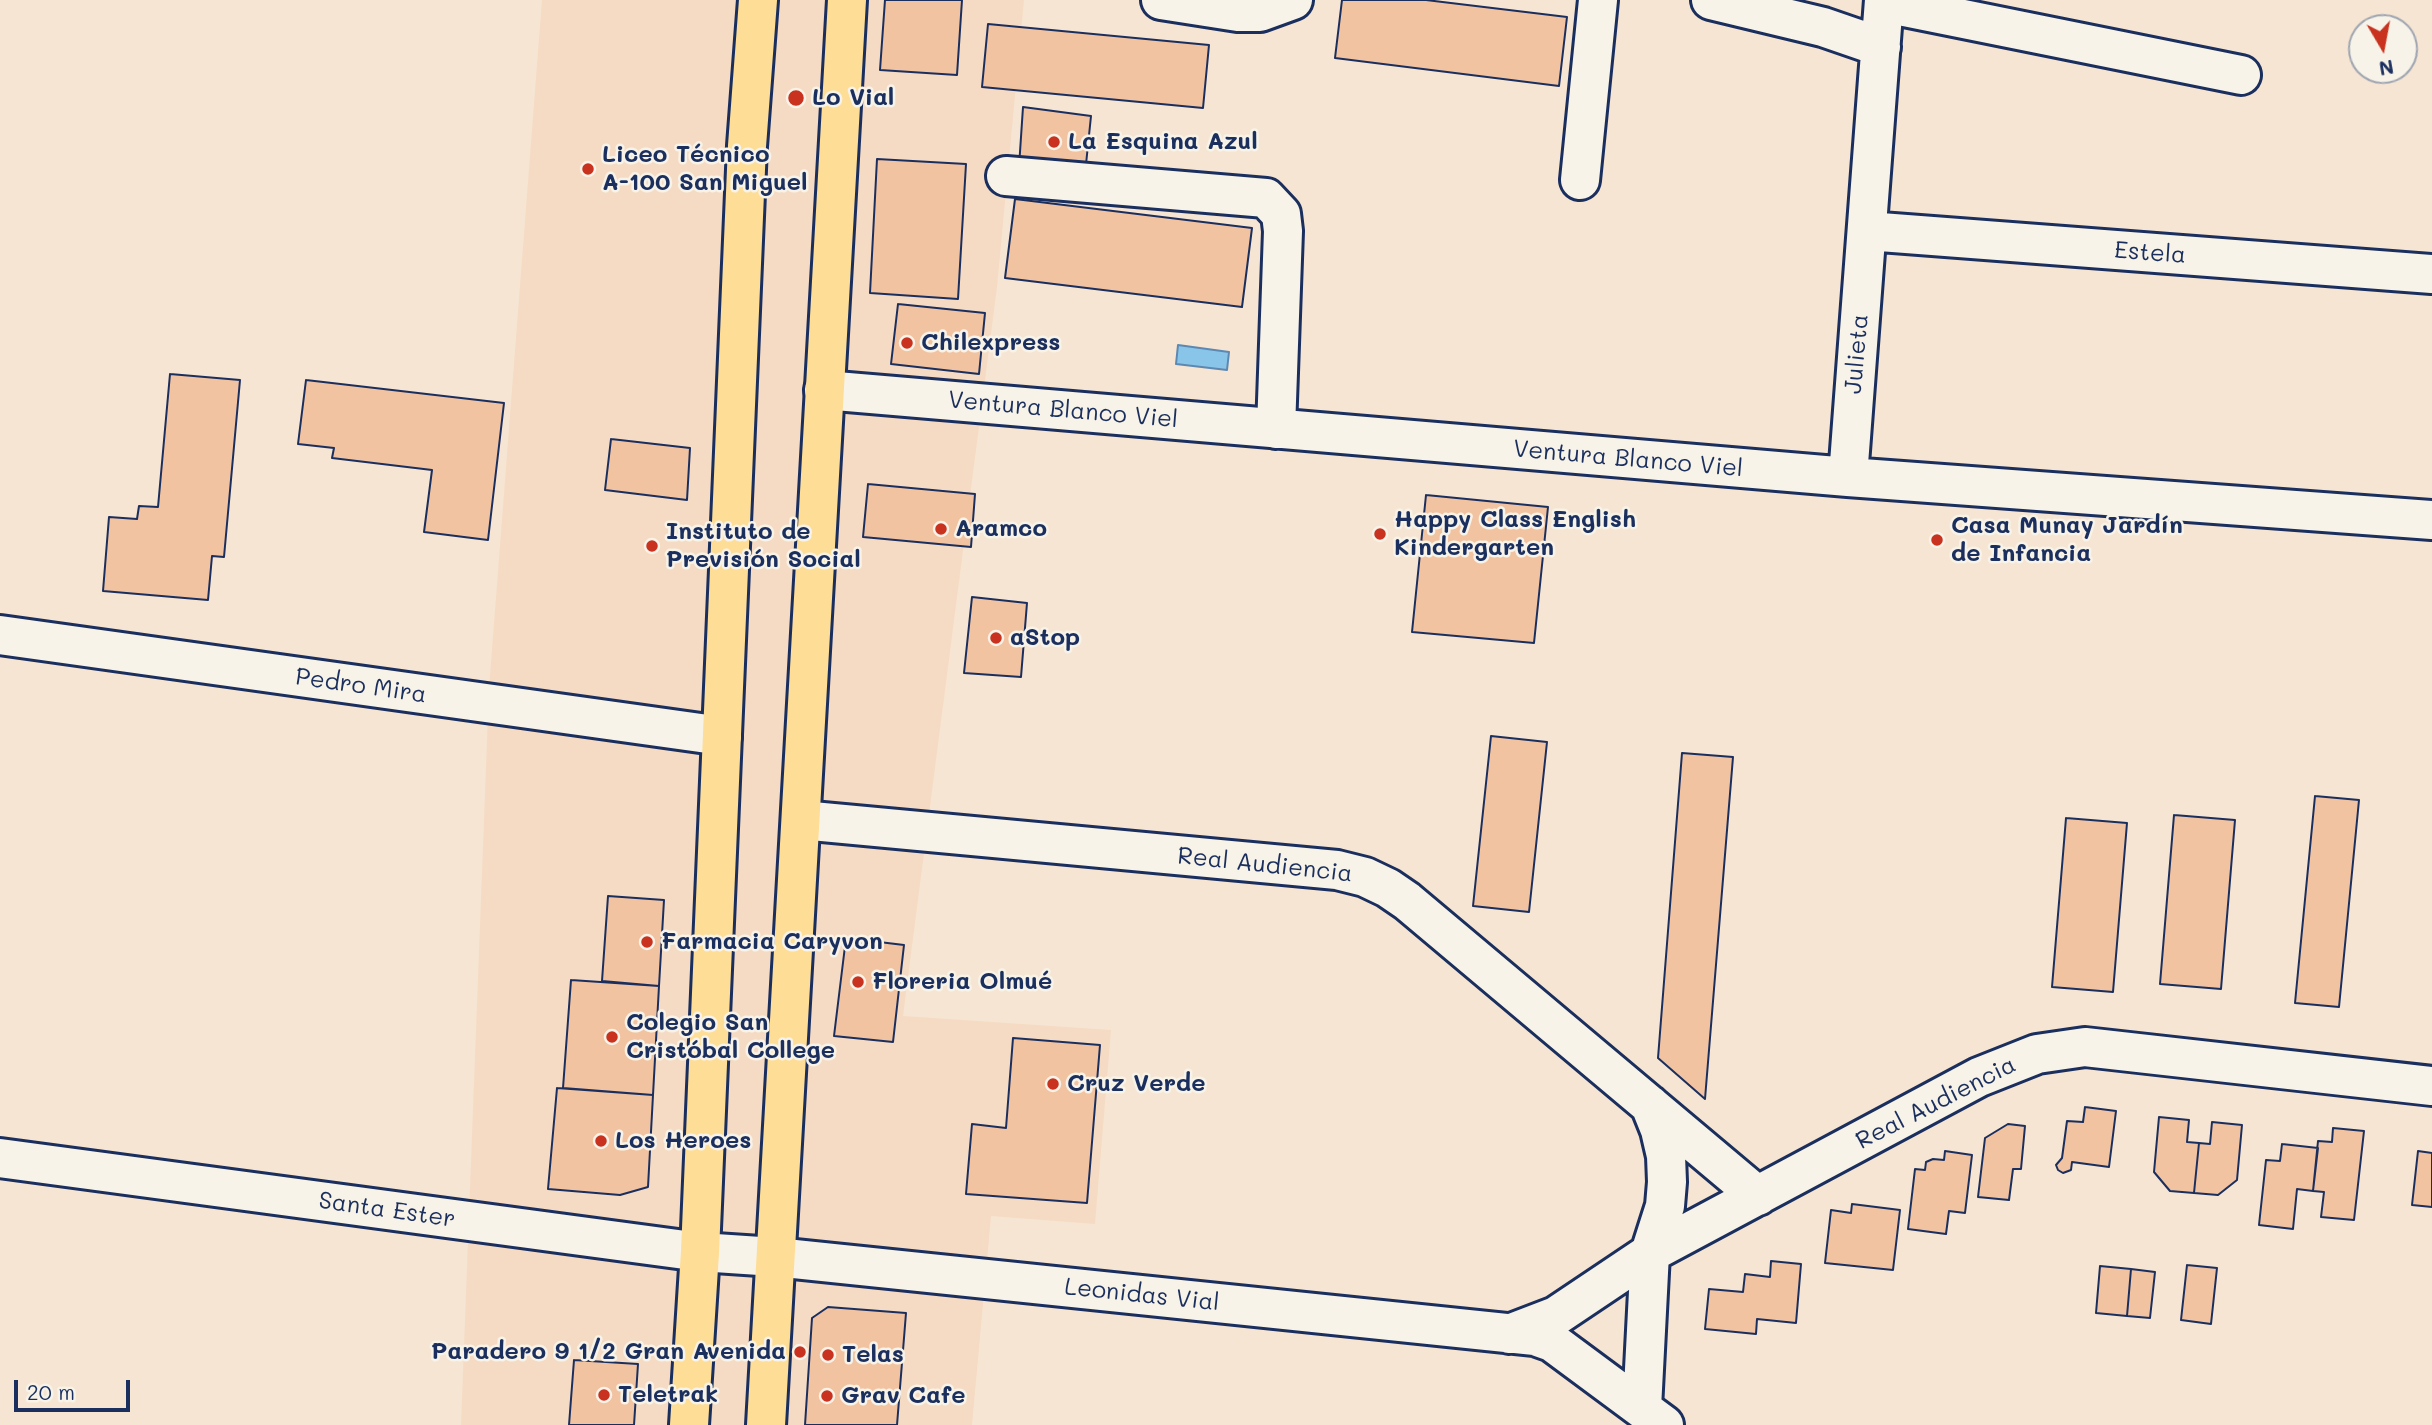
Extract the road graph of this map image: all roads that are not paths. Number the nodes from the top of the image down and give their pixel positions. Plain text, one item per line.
1 (758, 0) edge
2 (847, 0) edge
3 (1161, 0) edge
4 (1293, 0) edge
5 (1711, 0) edge
6 (1589, 1) edge
7 (1884, 2) edge
8 (1757, 6) edge
9 (1881, 47) junction
10 (2241, 75) dead end
11 (1006, 176) dead end
12 (1580, 180) dead end
13 (1867, 231) junction
14 (2432, 274) edge
15 (824, 390) junction
16 (1276, 429) junction
17 (1848, 477) junction
18 (2432, 520) edge
19 (0, 635) edge
20 (722, 736) junction
21 (800, 820) junction
22 (2432, 1086) edge
23 (1650, 1105) junction
24 (0, 1158) edge
25 (1758, 1196) junction
26 (700, 1252) junction
27 (1650, 1253) junction
28 (775, 1257) junction
29 (1509, 1334) junction
30 (1653, 1416) edge
31 (689, 1425) edge
32 (766, 1425) edge

1 - 20 main road
2 - 15 main road
3 - 4 street
5 - 8 street
6 - 12 street
7 - 9 street, Julieta
7 - 10 street
8 - 9 street
9 - 13 street, Julieta
11 - 16 street
13 - 14 street, Estela
13 - 17 street, Julieta
15 - 16 street, Ventura Blanco Viel
15 - 21 main road
16 - 17 street, Ventura Blanco Viel
17 - 18 street, Ventura Blanco Viel
19 - 20 street, Pedro Mira
20 - 26 main road
21 - 23 street, Real Audiencia
21 - 28 main road
22 - 25 street, Real Audiencia
23 - 25 street, Real Audiencia
23 - 27 street
24 - 26 street, Santa Ester
25 - 27 street, Leonidas Vial
26 - 28 street, Santa Ester
26 - 31 main road
27 - 29 street, Leonidas Vial
27 - 30 street
28 - 29 street, Leonidas Vial
28 - 32 main road
29 - 30 street, Leonidas Vial

